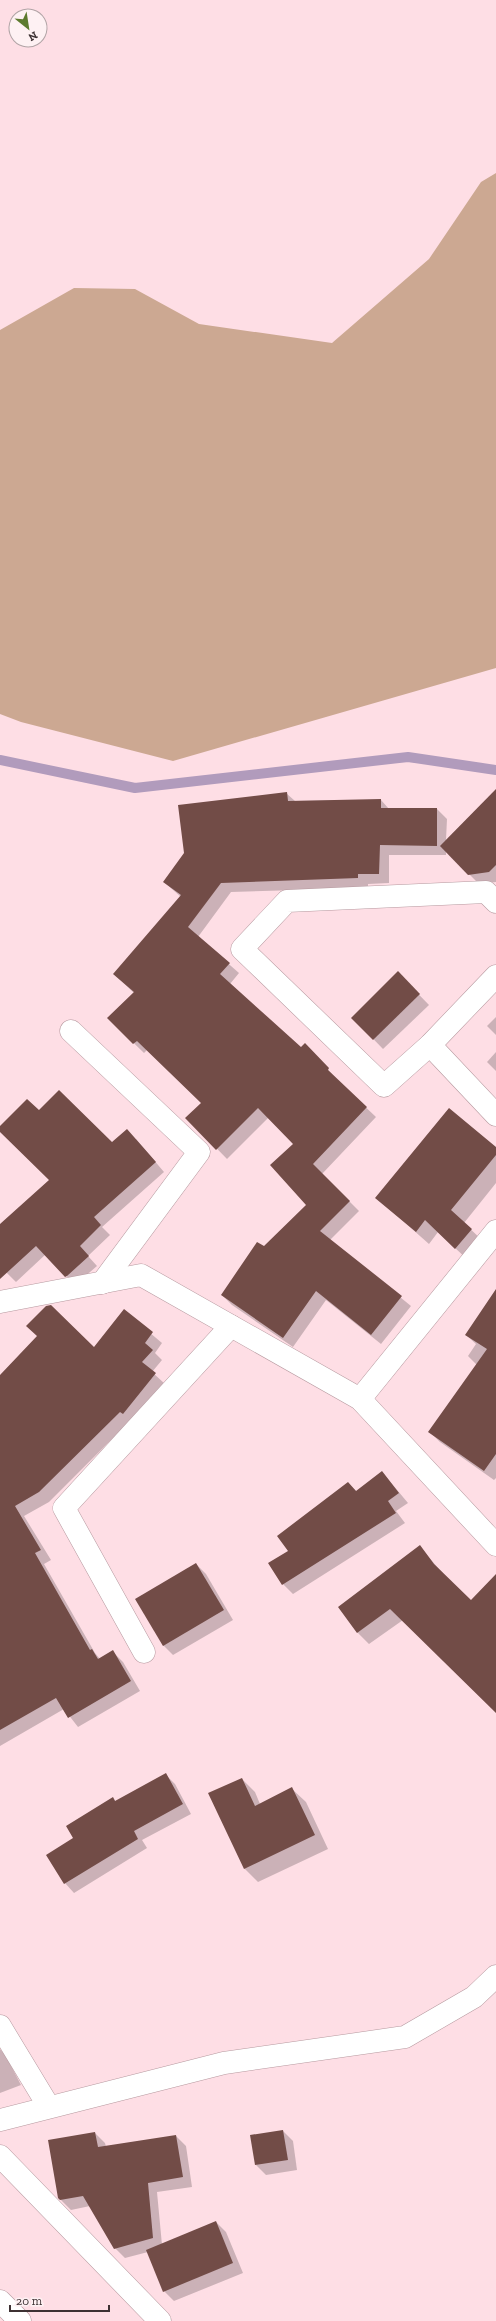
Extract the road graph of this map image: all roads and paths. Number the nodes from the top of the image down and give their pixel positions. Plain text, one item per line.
1 (496, 902) edge
2 (496, 976) edge
3 (72, 1031) dead end
4 (430, 1045) junction
5 (496, 1115) edge
6 (496, 1231) edge
7 (102, 1283) junction
8 (0, 1302) edge
9 (231, 1326) junction
10 (360, 1399) junction
11 (496, 1545) edge
12 (144, 1652) dead end
13 (496, 1976) edge
14 (0, 2026) edge
15 (49, 2107) junction
16 (0, 2120) edge
17 (0, 2156) edge
18 (0, 2301) edge
19 (20, 2321) edge
20 (160, 2321) edge

1 - 4 main road
2 - 4 main road
3 - 7 main road
4 - 5 main road
6 - 10 main road
7 - 8 main road
7 - 9 main road
9 - 10 main road
9 - 12 main road
10 - 11 main road
13 - 15 main road
14 - 15 main road
15 - 16 main road
17 - 20 main road
18 - 19 main road

